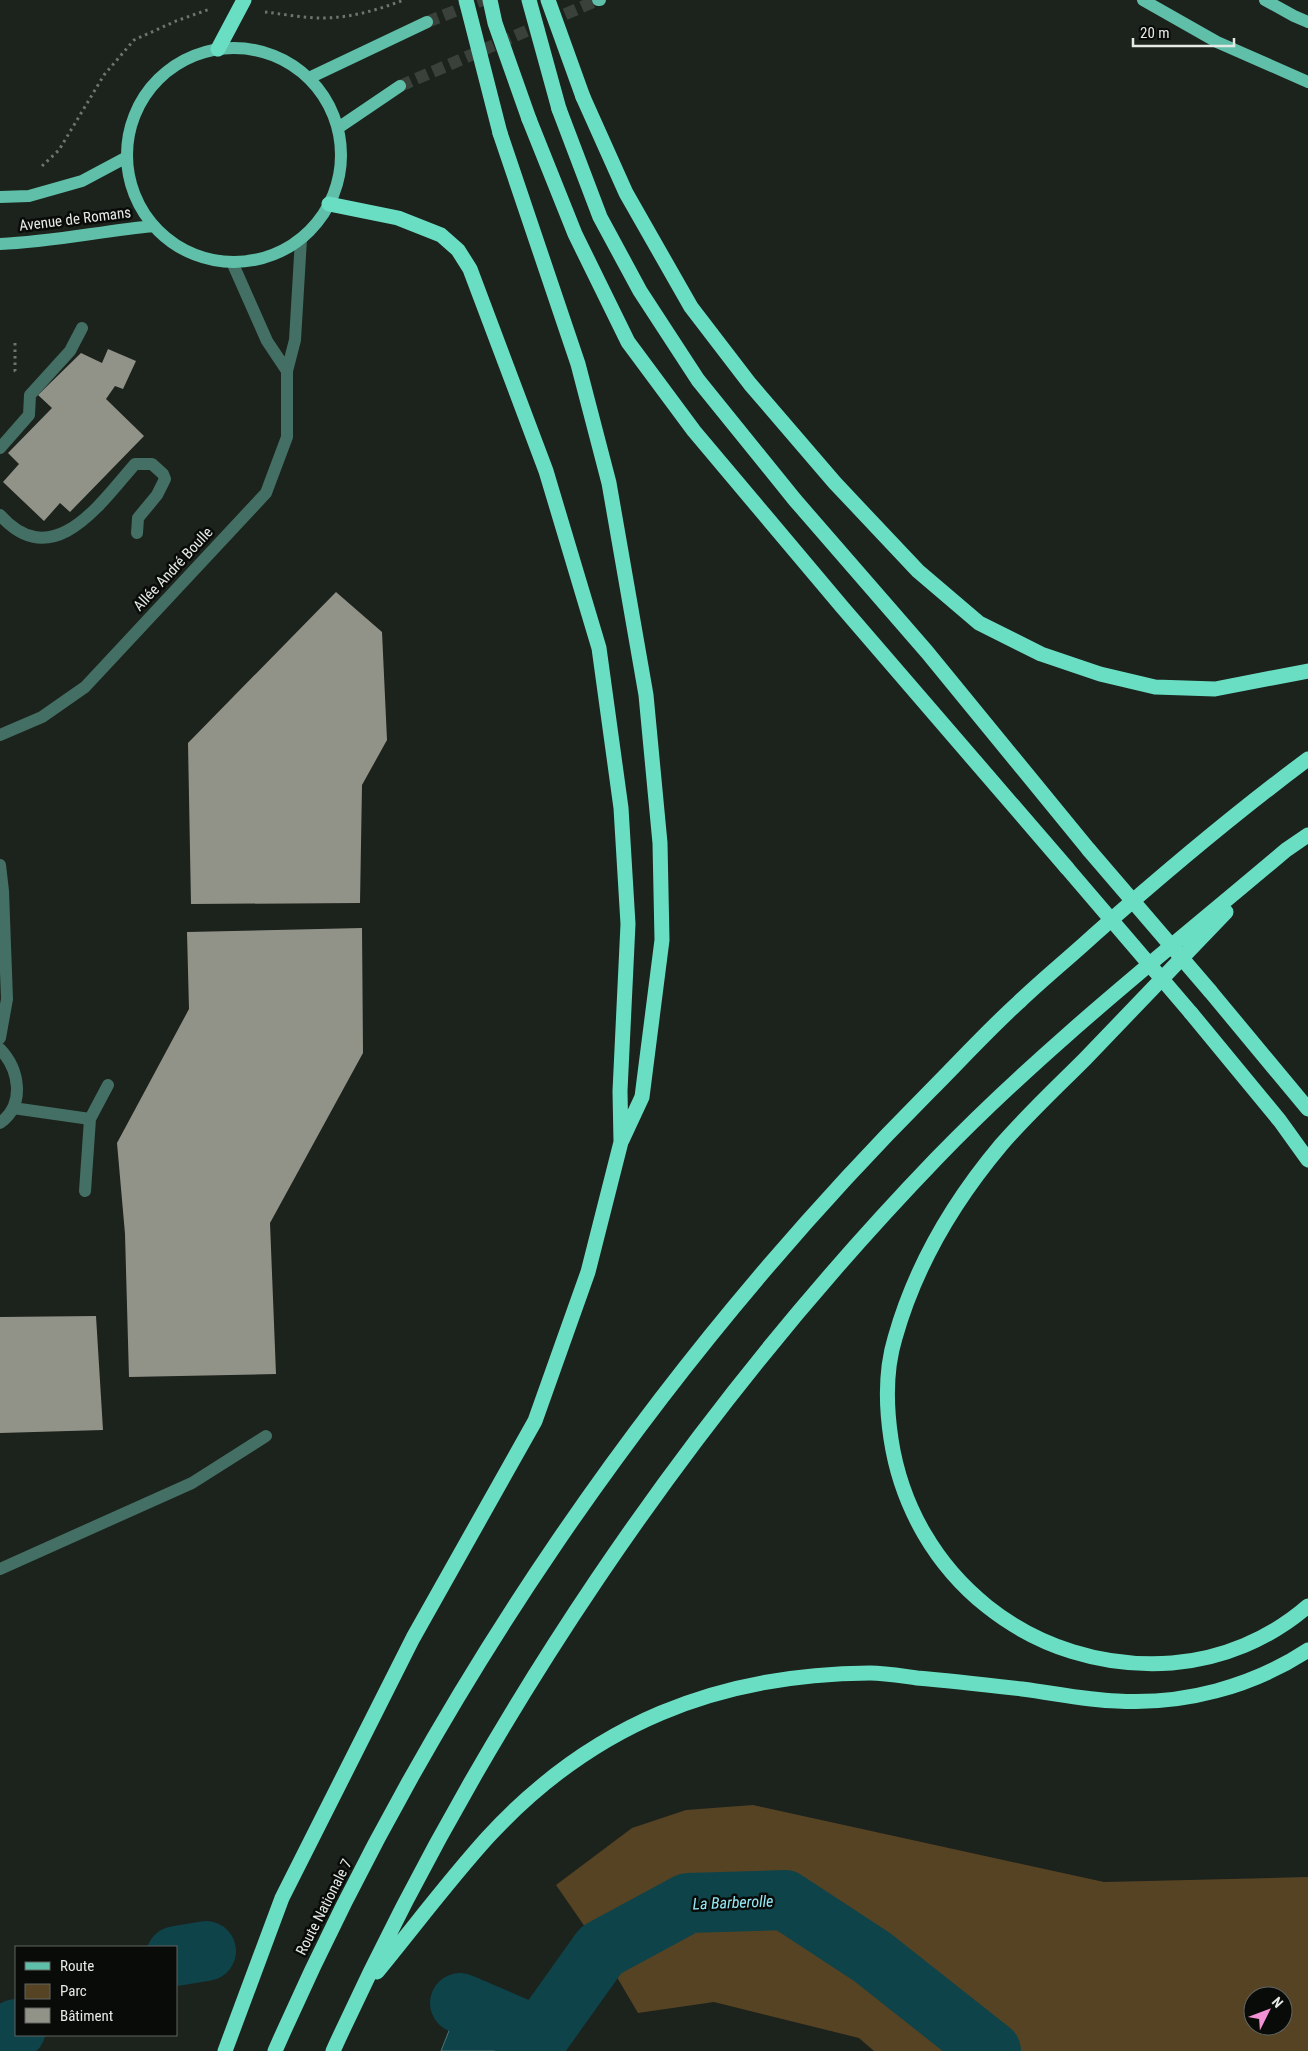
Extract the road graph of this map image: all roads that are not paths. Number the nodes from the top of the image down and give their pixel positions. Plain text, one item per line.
1 (244, 0) edge
2 (466, 0) edge
3 (490, 0) edge
4 (529, 0) edge
5 (548, 0) edge
6 (1143, 0) edge
7 (1265, 0) edge
8 (428, 22) tunnel mouth
9 (1308, 22) edge
10 (218, 49) junction
11 (309, 78) junction
12 (1308, 82) edge
13 (400, 86) tunnel mouth
14 (338, 128) junction
15 (127, 157) junction
16 (0, 197) edge
17 (329, 204) junction
18 (154, 226) junction
19 (301, 239) junction
20 (0, 244) edge
21 (232, 262) junction
22 (82, 328) dead end
23 (287, 371) junction
24 (0, 448) edge
25 (0, 515) edge
26 (137, 533) dead end
27 (1308, 671) edge
28 (0, 735) edge
29 (1308, 759) edge
30 (1308, 835) edge
31 (1286, 850) junction
32 (0, 865) edge
33 (1, 891) edge
34 (0, 1038) edge
35 (0, 1049) edge
36 (108, 1085) dead end
37 (13, 1108) junction
38 (1308, 1109) edge
39 (90, 1119) junction
40 (0, 1123) edge
41 (621, 1142) junction
42 (1308, 1160) edge
43 (85, 1190) dead end
44 (266, 1436) dead end
45 (0, 1570) edge
46 (1308, 1606) edge
47 (1308, 1650) edge
48 (360, 1993) junction
49 (225, 2051) edge
50 (275, 2051) edge
51 (333, 2051) edge

1 - 10 highway
2 - 41 highway, bridge
3 - 42 highway, bridge
4 - 38 highway, bridge
5 - 27 highway, bridge
6 - 12 main road
7 - 9 main road
8 - 11 main road
10 - 11 main road
10 - 15 main road
11 - 14 main road
13 - 14 main road
14 - 17 main road
15 - 16 main road, Avenue de Romans
15 - 18 main road
17 - 19 main road
17 - 41 highway
18 - 20 main road, Avenue de Romans
18 - 21 main road
19 - 21 main road
19 - 23 street, Allée André Boulle
21 - 23 street
22 - 24 street
23 - 28 street, Allée André Boulle
25 - 26 street
29 - 50 highway, Route Nationale 7
30 - 31 highway
31 - 46 highway
31 - 48 highway
32 - 33 street
33 - 34 street
35 - 37 street
36 - 39 street
37 - 39 street
37 - 40 street
39 - 43 street
41 - 49 highway
44 - 45 street
47 - 48 highway
48 - 51 highway

